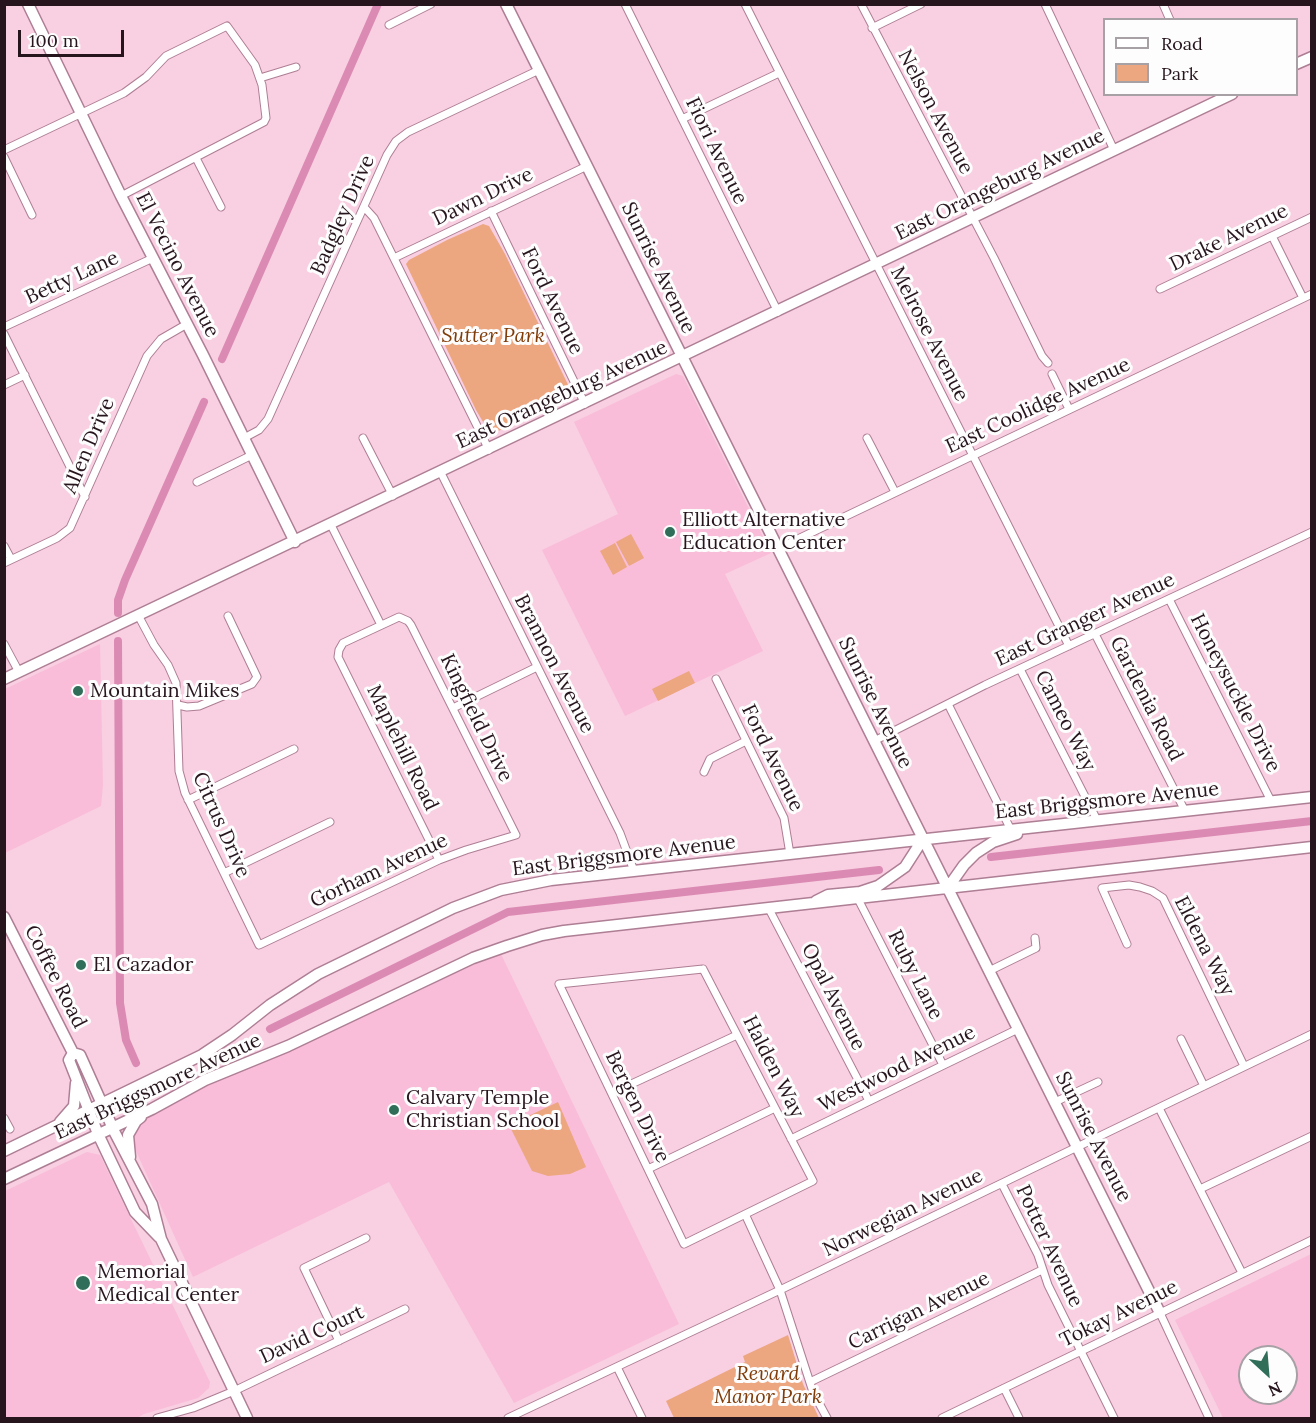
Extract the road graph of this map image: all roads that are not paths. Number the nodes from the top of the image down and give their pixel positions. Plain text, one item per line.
1 (28, 4) edge
2 (431, 4) edge
3 (507, 4) edge
4 (625, 4) edge
5 (745, 4) edge
6 (861, 4) edge
7 (921, 4) edge
8 (1045, 4) edge
9 (1163, 4) edge
10 (1169, 18) edge
11 (389, 25) dead end
12 (872, 28) junction
13 (296, 67) dead end
14 (539, 70) junction
15 (779, 73) junction
16 (260, 78) junction
17 (1210, 99) edge
18 (82, 113) junction
19 (682, 119) junction
20 (4, 150) edge
21 (1114, 150) junction
22 (4, 157) edge
23 (196, 158) junction
24 (587, 166) junction
25 (122, 196) junction
26 (221, 207) dead end
27 (364, 207) junction
28 (490, 211) junction
29 (32, 215) dead end
30 (1311, 217) edge
31 (972, 219) junction
32 (1272, 236) junction
33 (153, 258) junction
34 (394, 258) junction
35 (875, 265) junction
36 (1160, 289) dead end
37 (1311, 294) edge
38 (1303, 298) junction
39 (778, 312) junction
40 (187, 324) junction
41 (4, 327) edge
42 (4, 334) edge
43 (682, 357) junction
44 (1048, 363) dead end
45 (1052, 374) dead end
46 (25, 375) junction
47 (4, 386) edge
48 (585, 404) junction
49 (1069, 410) junction
50 (244, 438) junction
51 (363, 438) dead end
52 (867, 438) dead end
53 (489, 450) junction
54 (252, 455) junction
55 (973, 455) junction
56 (441, 473) junction
57 (197, 482) dead end
58 (895, 492) junction
59 (393, 495) junction
60 (85, 497) junction
61 (331, 525) junction
62 (1311, 532) edge
63 (295, 542) junction
64 (4, 546) edge
65 (778, 548) junction
66 (8, 561) edge
67 (1169, 599) junction
68 (138, 615) junction
69 (228, 616) dead end
70 (381, 625) junction
71 (1095, 634) junction
72 (4, 644) edge
73 (1069, 646) junction
74 (537, 667) junction
75 (1020, 669) junction
76 (19, 672) junction
77 (4, 679) edge
78 (716, 679) dead end
79 (948, 704) junction
80 (178, 705) junction
81 (453, 708) junction
82 (746, 741) junction
83 (874, 741) junction
84 (294, 750) dead end
85 (704, 772) dead end
86 (1311, 797) edge
87 (188, 800) junction
88 (1271, 801) junction
89 (1185, 811) junction
90 (1097, 820) junction
91 (330, 822) dead end
92 (1052, 825) junction
93 (1011, 830) junction
94 (516, 835) joint
95 (923, 839) junction
96 (1311, 847) edge
97 (790, 854) junction
98 (439, 860) junction
99 (634, 871) junction
100 (224, 873) junction
101 (947, 889) junction
102 (858, 899) junction
103 (810, 904) junction
104 (769, 909) junction
105 (5, 919) edge
106 (1035, 938) dead end
107 (1127, 944) dead end
108 (259, 945) joint
109 (703, 969) joint
110 (989, 971) junction
111 (1018, 1029) junction
112 (1311, 1034) edge
113 (737, 1035) junction
114 (1181, 1039) dead end
115 (73, 1053) junction
116 (943, 1065) junction
117 (1244, 1066) junction
118 (77, 1079) junction
119 (1098, 1082) dead end
120 (1204, 1086) junction
121 (612, 1092) junction
122 (868, 1101) junction
123 (1055, 1102) junction
124 (103, 1104) junction
125 (152, 1108) junction
126 (775, 1108) junction
127 (1159, 1108) junction
128 (88, 1111) junction
129 (4, 1118) edge
130 (58, 1125) junction
131 (113, 1127) junction
132 (10, 1129) dead end
133 (98, 1134) junction
134 (1311, 1136) edge
135 (791, 1139) junction
136 (1078, 1147) junction
137 (4, 1151) edge
138 (132, 1166) junction
139 (648, 1169) junction
140 (4, 1179) edge
141 (1002, 1184) junction
142 (1200, 1189) junction
143 (745, 1214) junction
144 (366, 1238) dead end
145 (161, 1239) junction
146 (1311, 1240) edge
147 (1042, 1270) junction
148 (1242, 1273) junction
149 (780, 1290) junction
150 (405, 1309) dead end
151 (1160, 1313) junction
152 (339, 1341) junction
153 (1081, 1351) junction
154 (617, 1367) junction
155 (810, 1382) junction
156 (1004, 1388) junction
157 (234, 1391) junction
158 (157, 1419) edge
159 (247, 1419) edge
160 (508, 1419) edge
161 (642, 1419) edge
162 (827, 1419) edge
163 (942, 1419) edge
164 (1019, 1419) edge
165 (1114, 1419) edge
166 (1209, 1419) edge

1 - 18 main road, El Vecino Avenue
2 - 11 street
3 - 14 main road, Sunrise Avenue
4 - 19 street, Fiori Avenue
5 - 15 street, Melrose Avenue
6 - 12 street, Nelson Avenue
7 - 12 street
8 - 21 street
9 - 10 street
12 - 31 street, Nelson Avenue
13 - 16 street
14 - 24 main road, Sunrise Avenue
14 - 27 street, Badgley Drive
15 - 19 street
15 - 35 street, Melrose Avenue
16 - 18 street
16 - 23 street
17 - 21 main road, East Orangeburg Avenue
18 - 20 street
18 - 25 main road, El Vecino Avenue
19 - 39 street, Fiori Avenue
21 - 31 main road, East Orangeburg Avenue
22 - 29 street
23 - 25 street
23 - 26 street
24 - 28 street, Dawn Drive
24 - 43 main road, Sunrise Avenue
25 - 33 main road, El Vecino Avenue
27 - 34 street
27 - 50 street, Badgley Drive
28 - 34 street, Dawn Drive
28 - 48 street, Ford Avenue
30 - 32 street, Drake Avenue
31 - 35 main road, East Orangeburg Avenue
31 - 44 street, Nelson Avenue
32 - 36 street, Drake Avenue
32 - 38 street
33 - 40 main road, El Vecino Avenue
33 - 41 street, Betty Lane
34 - 53 street
35 - 39 main road, East Orangeburg Avenue
35 - 55 street, Melrose Avenue
37 - 38 street, East Coolidge Avenue
38 - 49 street, East Coolidge Avenue
39 - 43 main road, East Orangeburg Avenue
40 - 50 main road, El Vecino Avenue
40 - 60 street, Allen Drive
42 - 46 street
43 - 48 main road, East Orangeburg Avenue
43 - 65 main road, Sunrise Avenue
45 - 49 street
46 - 47 street
46 - 60 street
48 - 53 main road, East Orangeburg Avenue
49 - 55 street, East Coolidge Avenue
50 - 54 main road, El Vecino Avenue
51 - 59 street
52 - 58 street
53 - 56 main road, East Orangeburg Avenue
54 - 57 street
54 - 63 main road, El Vecino Avenue
55 - 58 street, East Coolidge Avenue
55 - 73 street, Melrose Avenue
56 - 59 main road, East Orangeburg Avenue
56 - 74 street, Brannon Avenue
58 - 65 street, East Coolidge Avenue
59 - 61 main road, East Orangeburg Avenue
60 - 66 street, Allen Drive
61 - 63 main road, East Orangeburg Avenue
61 - 70 street
62 - 67 street, East Granger Avenue
63 - 68 main road, East Orangeburg Avenue
64 - 66 street
65 - 83 main road, Sunrise Avenue
67 - 71 street, East Granger Avenue
67 - 88 street, Honeysuckle Drive
68 - 76 main road, East Orangeburg Avenue
68 - 80 street, Citrus Drive
69 - 80 street
70 - 81 street, Kingfield Drive
70 - 98 street, Maplehill Road
71 - 73 street, East Granger Avenue
71 - 89 street, Gardenia Road
72 - 76 street
73 - 75 street, East Granger Avenue
74 - 81 street
74 - 99 street, Brannon Avenue
75 - 79 street, East Granger Avenue
75 - 90 street, Cameo Way
76 - 77 main road, East Orangeburg Avenue
78 - 82 street, Ford Avenue
79 - 83 street, East Granger Avenue
79 - 93 street
80 - 87 street, Citrus Drive
81 - 94 street, Kingfield Drive
82 - 85 street
82 - 97 street, Ford Avenue
83 - 95 main road, Sunrise Avenue
84 - 87 street
86 - 88 main road, East Briggsmore Avenue
87 - 100 street, Citrus Drive
88 - 89 main road, East Briggsmore Avenue
89 - 90 main road, East Briggsmore Avenue
90 - 92 main road, East Briggsmore Avenue
91 - 100 street
92 - 93 main road, East Briggsmore Avenue
92 - 101 main road
93 - 95 main road, East Briggsmore Avenue
94 - 98 street, Gorham Avenue
95 - 97 main road, East Briggsmore Avenue
95 - 101 main road, Sunrise Avenue
95 - 103 main road
96 - 101 main road, East Briggsmore Avenue
97 - 99 main road, East Briggsmore Avenue
98 - 108 street, Gorham Avenue
99 - 124 main road, East Briggsmore Avenue
100 - 108 street, Citrus Drive
101 - 102 main road, East Briggsmore Avenue
101 - 110 main road, Sunrise Avenue
102 - 103 main road, East Briggsmore Avenue
102 - 116 street, Ruby Lane
103 - 104 main road, East Briggsmore Avenue
104 - 122 street, Opal Avenue
104 - 125 main road, East Briggsmore Avenue
105 - 115 main road, Coffee Road
106 - 110 street
107 - 117 street, Eldena Way
109 - 113 street, Halden Way
109 - 121 street, Bergen Drive
110 - 111 main road, Sunrise Avenue
111 - 116 street, Westwood Avenue
111 - 123 main road, Sunrise Avenue
112 - 117 street, Norwegian Avenue
113 - 121 street
113 - 126 street, Halden Way
114 - 120 street
115 - 118 main road, Coffee Road
115 - 124 main road, Coffee Road
116 - 122 street, Westwood Avenue
117 - 120 street, Norwegian Avenue
118 - 128 main road, Coffee Road
118 - 130 main road
119 - 123 street
120 - 127 street, Norwegian Avenue
121 - 139 street, Bergen Drive
122 - 135 street, Westwood Avenue
123 - 136 main road, Sunrise Avenue
124 - 128 main road, East Briggsmore Avenue
124 - 131 main road, Coffee Road
125 - 131 main road, East Briggsmore Avenue
125 - 138 main road
126 - 135 street, Halden Way
126 - 139 street
127 - 136 street, Norwegian Avenue
127 - 142 street
128 - 130 main road, East Briggsmore Avenue
128 - 133 main road, Coffee Road
129 - 132 street
130 - 137 main road, East Briggsmore Avenue
131 - 133 main road, East Briggsmore Avenue
131 - 138 main road, Coffee Road
133 - 140 main road, East Briggsmore Avenue
133 - 145 main road, Coffee Road
134 - 142 street
135 - 143 street, Halden Way
136 - 141 street, Norwegian Avenue
136 - 151 main road, Sunrise Avenue
138 - 145 main road, Coffee Road
139 - 143 street, Bergen Drive
141 - 147 street, Potter Avenue
141 - 149 street, Norwegian Avenue
142 - 148 street
143 - 149 street
144 - 152 street
145 - 157 main road, Coffee Road
146 - 148 street, Tokay Avenue
147 - 153 street, Potter Avenue
147 - 155 street, Carrigan Avenue
148 - 151 street, Tokay Avenue
149 - 154 street, Norwegian Avenue
149 - 155 street
150 - 152 street, David Court
151 - 153 street, Tokay Avenue
151 - 166 street, Sunrise Avenue
152 - 157 street, David Court
153 - 156 street, Tokay Avenue
153 - 165 street, Potter Avenue
154 - 160 street, Norwegian Avenue
154 - 161 street
155 - 162 street
156 - 163 street, Tokay Avenue
156 - 164 street
157 - 158 street, David Court
157 - 159 main road, Coffee Road

